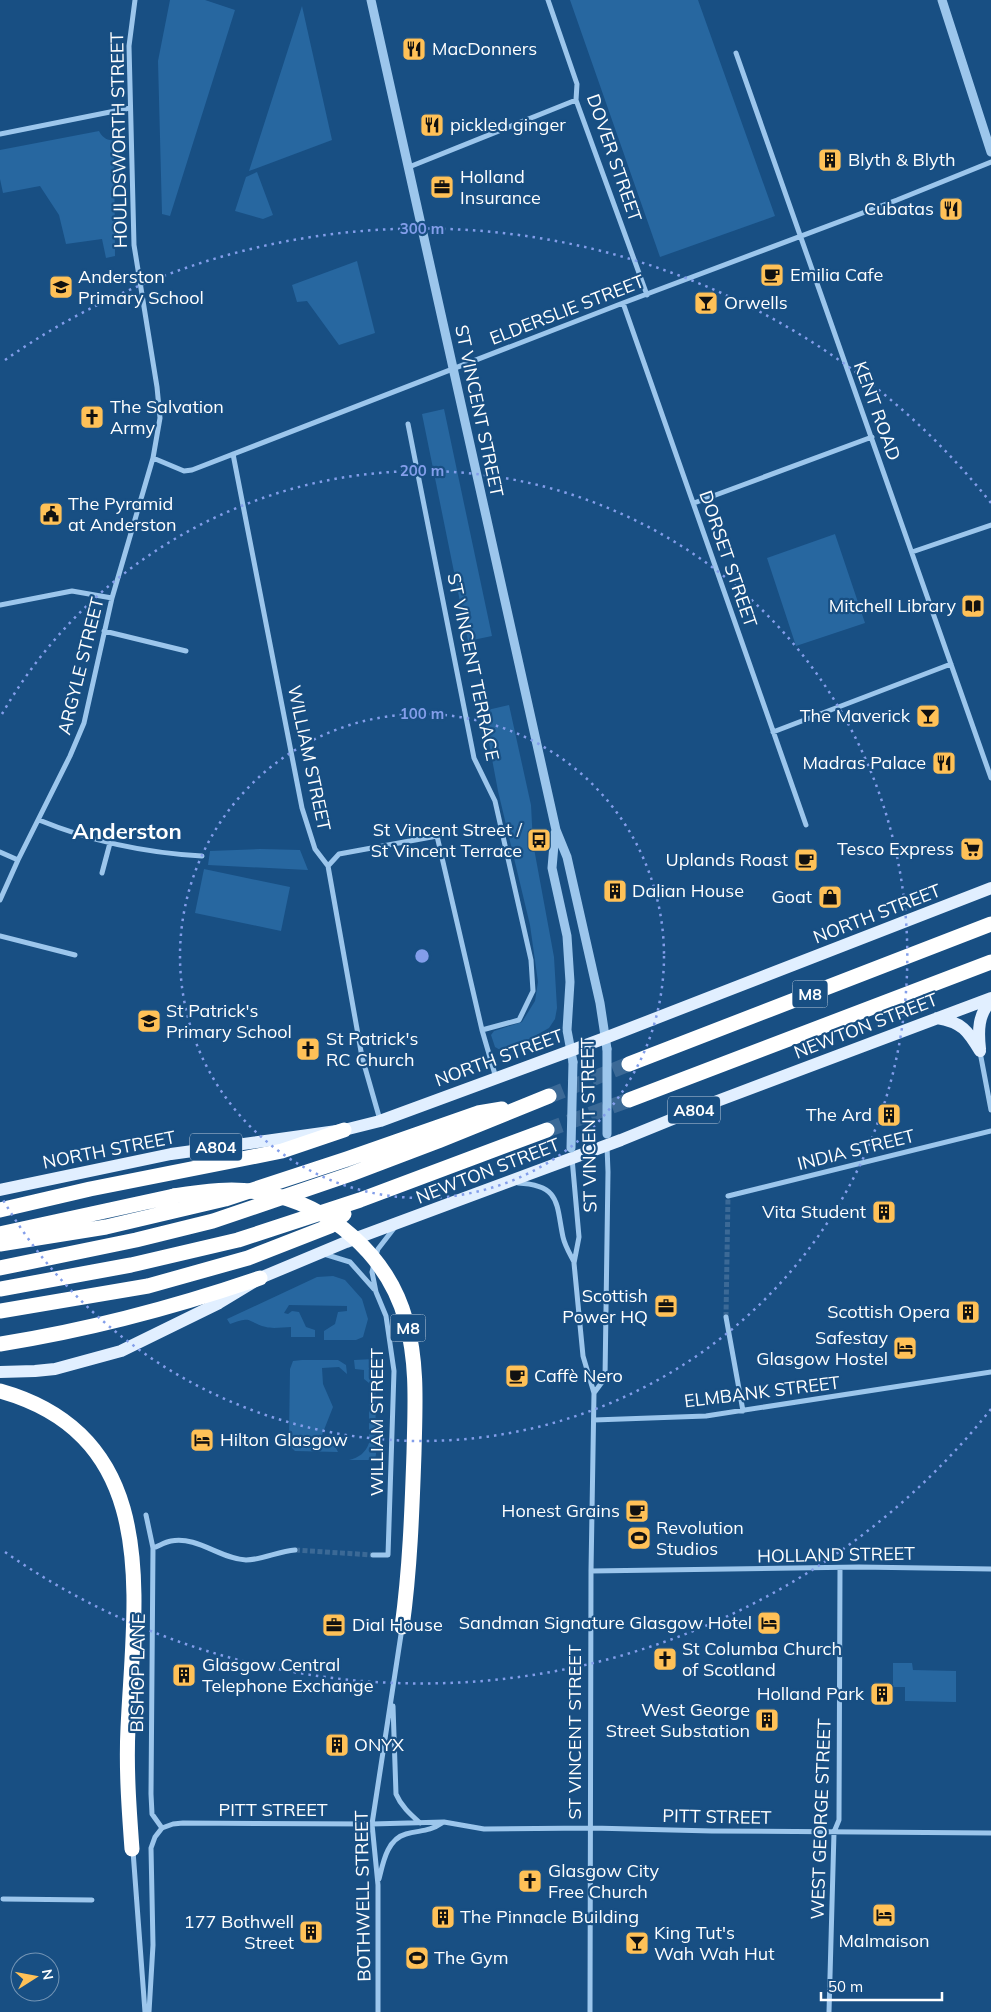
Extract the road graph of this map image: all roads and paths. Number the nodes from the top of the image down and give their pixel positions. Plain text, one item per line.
1 (135, 0) edge
2 (371, 0) edge
3 (548, 0) edge
4 (942, 0) edge
5 (736, 53) dead end
6 (576, 100) junction
7 (130, 108) junction
8 (0, 134) edge
9 (991, 152) edge
10 (991, 162) edge
11 (409, 167) junction
12 (799, 237) junction
13 (647, 295) junction
14 (624, 302) junction
15 (453, 368) junction
16 (408, 424) dead end
17 (872, 437) junction
18 (233, 454) junction
19 (153, 458) junction
20 (694, 503) junction
21 (991, 526) edge
22 (912, 552) junction
23 (112, 598) junction
24 (0, 604) edge
25 (104, 631) junction
26 (186, 651) dead end
27 (951, 664) junction
28 (774, 732) junction
29 (991, 778) edge
30 (39, 820) junction
31 (806, 825) dead end
32 (556, 830) junction
33 (110, 843) junction
34 (0, 852) edge
35 (202, 856) dead end
36 (18, 860) junction
37 (328, 866) junction
38 (102, 873) dead end
39 (991, 888) edge
40 (0, 900) edge
41 (991, 924) edge
42 (0, 936) edge
43 (75, 955) dead end
44 (991, 962) edge
45 (991, 1000) edge
46 (937, 1018) junction
47 (482, 1030) junction
48 (606, 1044) junction
49 (980, 1051) junction
50 (571, 1057) junction
51 (629, 1064) tunnel mouth
52 (496, 1078) junction
53 (548, 1096) tunnel mouth
54 (629, 1100) tunnel mouth
55 (524, 1106) junction
56 (991, 1110) edge
57 (380, 1121) junction
58 (344, 1130) junction
59 (547, 1130) tunnel mouth
60 (991, 1131) edge
61 (607, 1140) junction
62 (571, 1153) junction
63 (509, 1182) junction
64 (0, 1190) edge
65 (174, 1196) junction
66 (728, 1196) dead end
67 (360, 1200) junction
68 (0, 1210) edge
69 (398, 1223) junction
70 (0, 1230) edge
71 (0, 1234) edge
72 (0, 1244) edge
73 (320, 1253) junction
74 (574, 1263) junction
75 (3, 1268) edge
76 (260, 1278) junction
77 (0, 1289) edge
78 (376, 1292) junction
79 (0, 1311) edge
80 (726, 1317) tunnel mouth
81 (0, 1344) edge
82 (0, 1372) edge
83 (991, 1372) edge
84 (0, 1391) edge
85 (594, 1393) junction
86 (743, 1411) junction
87 (594, 1420) junction
88 (146, 1515) dead end
89 (153, 1548) junction
90 (295, 1550) tunnel mouth
91 (373, 1555) tunnel mouth
92 (840, 1568) junction
93 (991, 1569) edge
94 (591, 1571) junction
95 (402, 1626) joint
96 (392, 1691) junction
97 (444, 1822) junction
98 (420, 1823) junction
99 (372, 1824) junction
100 (162, 1828) junction
101 (592, 1828) junction
102 (834, 1832) junction
103 (991, 1833) edge
104 (132, 1849) joint
105 (378, 1885) junction
106 (4, 1899) dead end
107 (92, 1900) dead end
108 (145, 2012) edge
109 (150, 2012) edge
110 (378, 2012) edge
111 (590, 2012) edge
112 (830, 2012) edge

1 - 7 street, HOULDSWORTH STREET
2 - 11 street, ST VINCENT STREET
3 - 6 street, DOVER STREET
4 - 9 street
5 - 12 street, KENT ROAD
6 - 11 street
6 - 13 street, DOVER STREET
7 - 8 street
7 - 19 street, HOULDSWORTH STREET
10 - 12 street, ELDERSLIE STREET
11 - 15 street, ST VINCENT STREET
12 - 13 street, ELDERSLIE STREET
12 - 17 street, KENT ROAD
13 - 14 street, ELDERSLIE STREET
14 - 15 street, ELDERSLIE STREET
14 - 20 street, DORSET STREET
15 - 18 street, ELDERSLIE STREET
15 - 32 street, ST VINCENT STREET
16 - 47 street, ST VINCENT TERRACE
17 - 20 street
17 - 22 street, KENT ROAD
18 - 19 street, ELDERSLIE STREET
18 - 37 street, WILLIAM STREET
19 - 23 street, ARGYLE STREET
20 - 28 street, DORSET STREET
21 - 22 street
22 - 27 street, KENT ROAD
23 - 24 street
23 - 25 street, ARGYLE STREET
25 - 26 street
25 - 30 street, ARGYLE STREET
27 - 28 street
27 - 29 street, KENT ROAD
28 - 31 street, DORSET STREET
30 - 33 street
30 - 36 street, ARGYLE STREET
32 - 48 street, ST VINCENT STREET
32 - 50 street, ST VINCENT STREET
33 - 35 street
33 - 38 street
34 - 36 street
36 - 40 street, ARGYLE STREET
37 - 47 street
37 - 57 street, WILLIAM STREET
39 - 48 main road, NORTH STREET / A804
41 - 51 highway, M8
42 - 43 street
44 - 54 highway, M8
45 - 46 main road, NEWTON STREET / A804
45 - 49 main road
46 - 49 main road
46 - 61 main road, NEWTON STREET / A804
47 - 52 street
48 - 50 main road, NORTH STREET / A804
48 - 61 street, ST VINCENT STREET, bridge
49 - 56 street
50 - 52 main road, NORTH STREET / A804
50 - 62 street, ST VINCENT STREET, bridge
52 - 57 main road, NORTH STREET / A804
53 - 55 highway
55 - 72 highway
55 - 75 highway
57 - 58 main road, NORTH STREET / A804
58 - 64 main road, NORTH STREET / A804
58 - 68 highway
59 - 67 highway
60 - 66 street, INDIA STREET
61 - 62 main road, NEWTON STREET / A804
61 - 85 street, ST VINCENT STREET
62 - 63 main road, NEWTON STREET / A804
62 - 74 street, ST VINCENT STREET
63 - 69 main road, NEWTON STREET / A804
63 - 74 street, ST VINCENT STREET
65 - 70 highway, M8
65 - 71 highway, M8
65 - 95 highway, M8, bridge
67 - 77 highway
67 - 79 highway
69 - 73 main road, NEWTON STREET / A804
69 - 78 street, WILLIAM STREET
73 - 76 main road, NEWTON STREET / A804
73 - 78 street, WILLIAM STREET
74 - 85 street, ST VINCENT STREET
76 - 81 highway
76 - 82 main road, NEWTON STREET / A804
78 - 91 street, WILLIAM STREET
80 - 86 street
83 - 86 street, ELMBANK STREET
84 - 104 highway
85 - 87 street, ST VINCENT STREET
86 - 87 street, ELMBANK STREET
87 - 94 street, ST VINCENT STREET
88 - 89 street, BISHOP LANE
89 - 90 street
89 - 100 street, BISHOP LANE
92 - 93 street, HOLLAND STREET
92 - 94 street, HOLLAND STREET
92 - 102 street, WEST GEORGE STREET
94 - 101 street, ST VINCENT STREET
95 - 96 street, BOTHWELL STREET
96 - 98 street, BOTHWELL STREET
96 - 99 street, BOTHWELL STREET
97 - 98 street, PITT STREET
97 - 101 street, PITT STREET
97 - 105 street
98 - 99 street, PITT STREET
99 - 100 street, PITT STREET
99 - 105 street, BOTHWELL STREET
100 - 109 street
101 - 102 street, PITT STREET
101 - 111 street, ST VINCENT STREET
102 - 103 street, PITT STREET
102 - 112 street, WEST GEORGE STREET
104 - 108 street
105 - 110 street, BOTHWELL STREET
106 - 107 street

